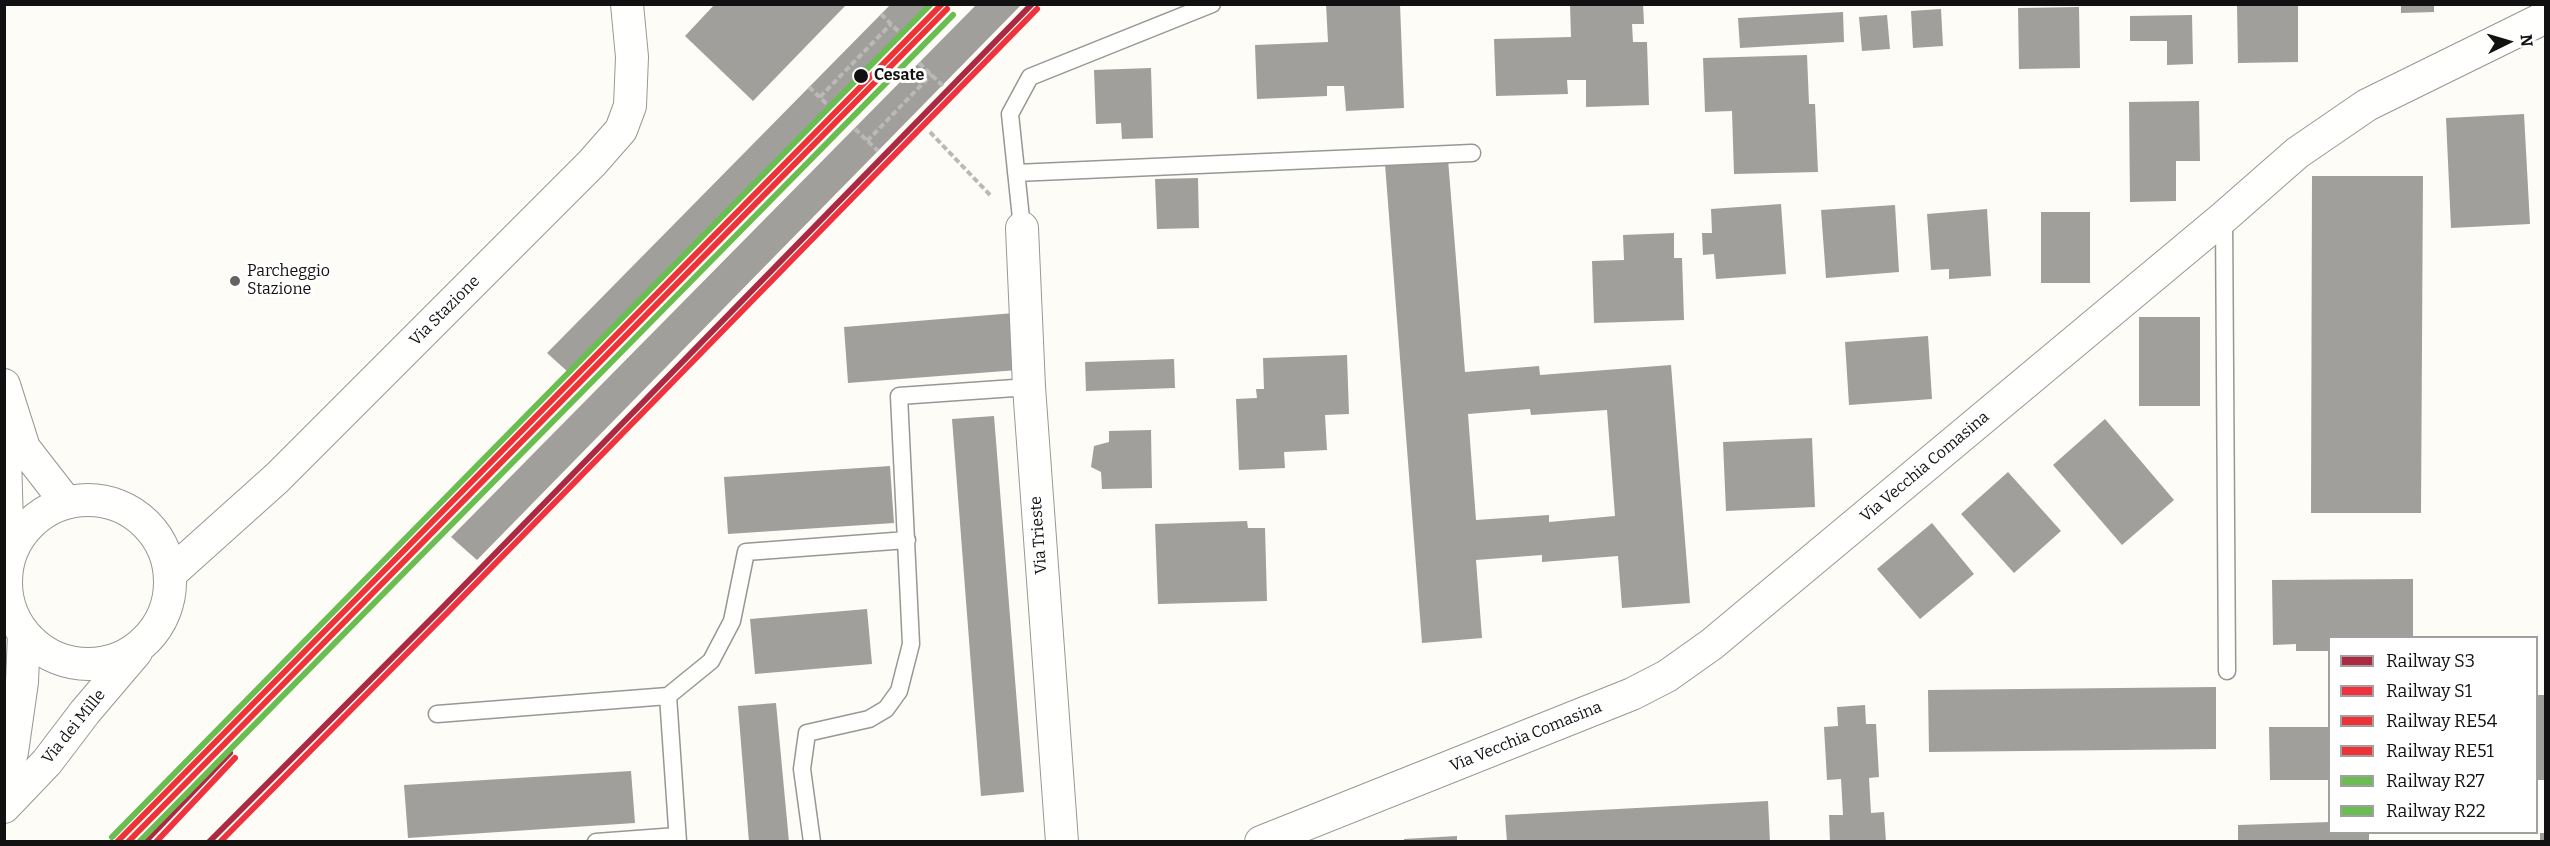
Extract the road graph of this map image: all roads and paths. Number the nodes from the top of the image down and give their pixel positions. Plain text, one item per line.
1 (627, 4) edge
2 (1212, 4) edge
3 (881, 14) dead end
4 (2546, 17) edge
5 (891, 24) junction
6 (901, 34) dead end
7 (919, 63) dead end
8 (932, 74) junction
9 (943, 86) dead end
10 (810, 87) dead end
11 (820, 97) junction
12 (830, 107) dead end
13 (855, 129) dead end
14 (930, 132) dead end
15 (867, 141) junction
16 (878, 151) dead end
17 (1472, 153) dead end
18 (1016, 173) junction
19 (2224, 217) junction
20 (1022, 228) junction
21 (4, 385) edge
22 (1029, 387) junction
23 (4, 422) edge
24 (66, 502) junction
25 (907, 540) junction
26 (8, 559) junction
27 (170, 574) junction
28 (14, 626) edge
29 (142, 645) junction
30 (2227, 671) dead end
31 (668, 696) junction
32 (437, 714) dead end
33 (4, 778) edge
34 (4, 807) edge
35 (678, 839) edge
36 (596, 842) edge
37 (812, 842) edge
38 (1062, 842) edge
39 (1261, 842) edge

1 - 27 street, Via Stazione
2 - 18 lane
3 - 5 path
4 - 19 street, Via Vecchia Comasina
5 - 6 path
5 - 11 path
7 - 8 path
8 - 9 path
8 - 15 path
10 - 11 path
11 - 12 path
13 - 15 path
14 - 20 path
15 - 16 path
17 - 18 lane
18 - 20 lane
19 - 30 lane
19 - 39 street, Via Vecchia Comasina
20 - 22 street, Via Trieste
21 - 24 street
22 - 25 lane
22 - 38 street, Via Trieste
23 - 26 street
24 - 26 street
24 - 27 street
25 - 31 lane
25 - 37 lane
26 - 28 street
27 - 29 street
28 - 29 street
28 - 33 street
29 - 34 street, Via dei Mille
31 - 32 lane
31 - 35 lane
35 - 36 lane

